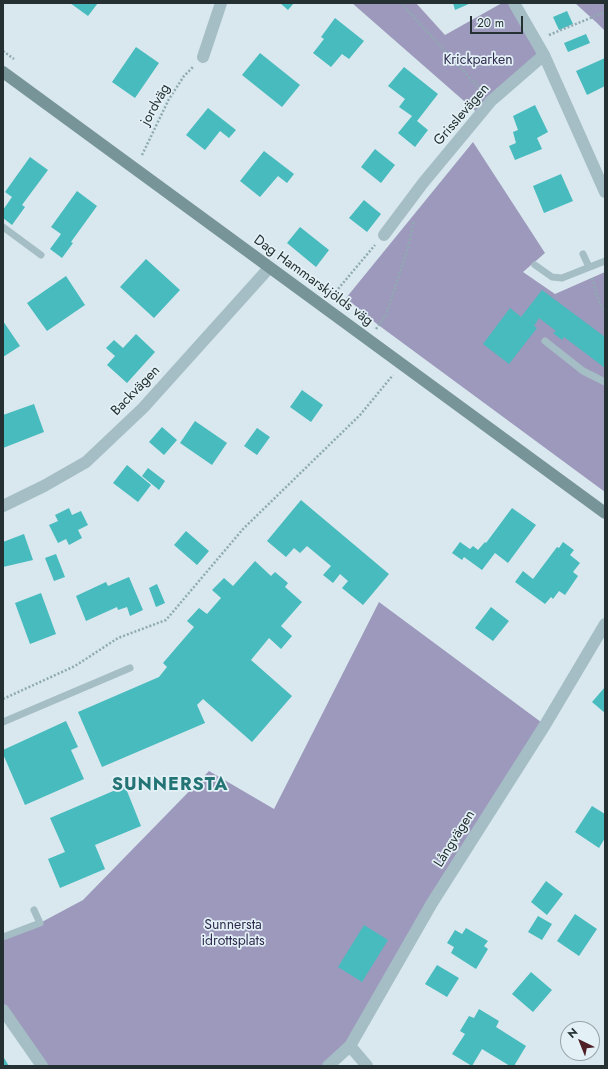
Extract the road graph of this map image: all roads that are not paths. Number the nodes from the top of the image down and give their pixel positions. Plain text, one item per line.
1 (221, 3) edge
2 (514, 3) edge
3 (544, 55) junction
4 (203, 57) road end
5 (3, 72) edge
6 (605, 192) edge
7 (3, 227) edge
8 (384, 235) road end
9 (583, 254) dead end
10 (42, 255) dead end
11 (605, 261) edge
12 (535, 264) dead end
13 (590, 267) junction
14 (269, 268) junction
15 (545, 341) dead end
16 (605, 382) edge
17 (3, 506) edge
18 (605, 513) edge
19 (605, 624) edge
20 (130, 668) dead end
21 (3, 722) edge
22 (34, 910) dead end
23 (3, 937) edge
24 (3, 1010) edge
25 (350, 1046) junction
26 (42, 1066) edge
27 (328, 1066) edge
28 (367, 1066) edge

1 - 4 street
2 - 3 street
3 - 6 street
3 - 8 street, Grisslevägen
5 - 14 main road, Dag Hammarskjölds väg
7 - 10 lane
9 - 13 lane
11 - 13 lane
12 - 13 lane
14 - 17 street, Backvägen
14 - 18 main road, Dag Hammarskjölds väg
15 - 16 lane
19 - 25 street, Långvägen
20 - 21 lane
22 - 23 lane
24 - 26 street
25 - 27 street, Långvägen
25 - 28 street

